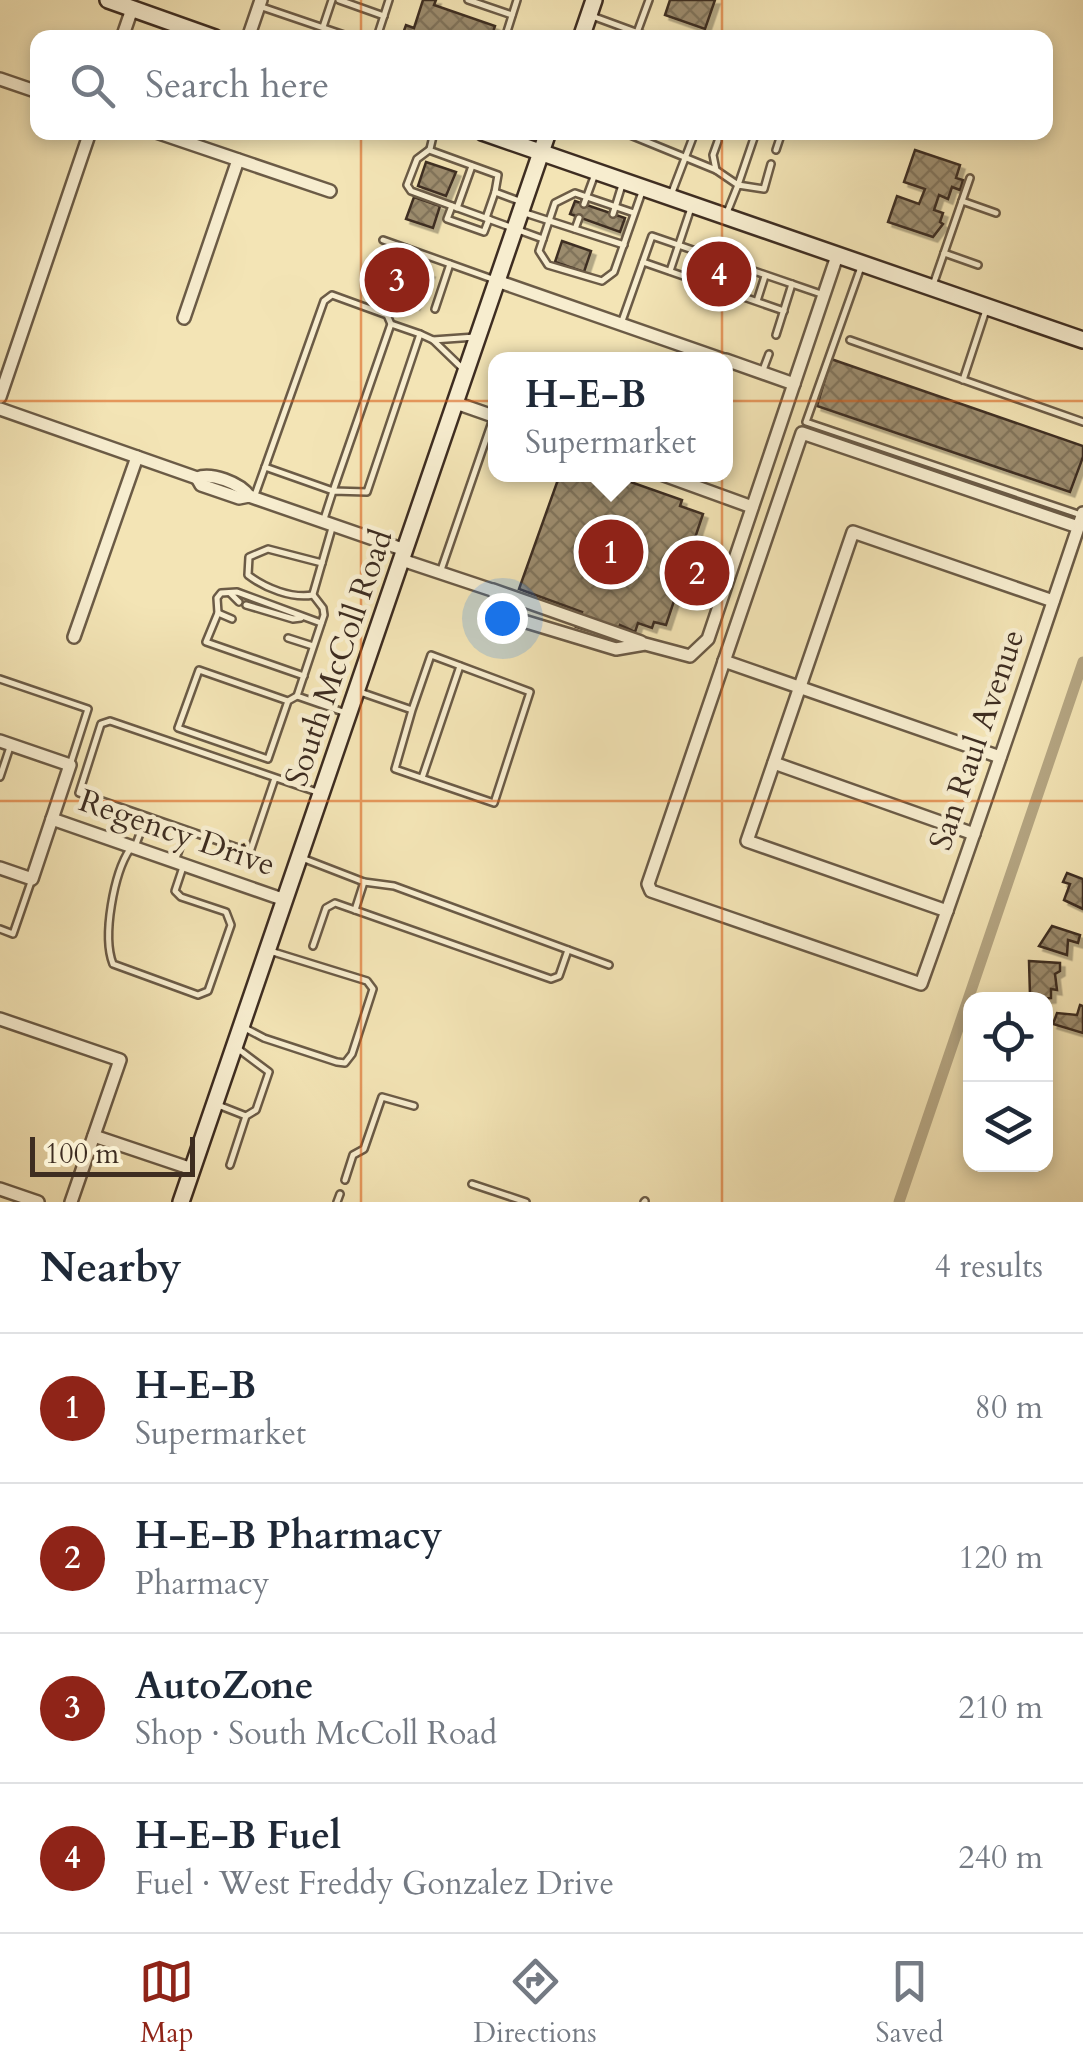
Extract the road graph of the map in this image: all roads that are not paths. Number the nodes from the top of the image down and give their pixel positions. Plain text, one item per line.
1 (108, 0) edge
2 (335, 0) edge
3 (389, 0) edge
4 (468, 0) edge
5 (517, 0) edge
6 (648, 0) edge
7 (260, 3) edge
8 (592, 4) edge
9 (132, 9) junction
10 (512, 15) junction
11 (384, 16) junction
12 (323, 27) junction
13 (125, 30) edge
14 (191, 30) edge
15 (251, 30) edge
16 (331, 30) edge
17 (379, 30) edge
18 (507, 30) edge
19 (584, 30) edge
20 (629, 30) edge
21 (638, 30) edge
22 (0, 79) edge
23 (30, 89) edge
24 (87, 140) edge
25 (179, 140) edge
26 (432, 140) edge
27 (503, 140) edge
28 (545, 140) edge
29 (643, 140) edge
30 (691, 140) edge
31 (753, 140) edge
32 (779, 140) edge
33 (718, 141) dead end
34 (429, 150) junction
35 (776, 150) dead end
36 (541, 154) junction
37 (685, 157) junction
38 (238, 160) junction
39 (771, 164) dead end
40 (472, 166) junction
41 (716, 170) junction
42 (595, 173) junction
43 (970, 178) dead end
44 (623, 182) junction
45 (738, 185) junction
46 (643, 189) junction
47 (330, 191) dead end
48 (495, 192) junction
49 (670, 198) junction
50 (585, 200) junction
51 (962, 200) junction
52 (692, 206) junction
53 (455, 207) junction
54 (523, 207) junction
55 (614, 210) junction
56 (634, 213) junction
57 (996, 213) dead end
58 (488, 218) junction
59 (579, 218) dead end
60 (725, 218) junction
61 (549, 220) junction
62 (595, 224) dead end
63 (608, 228) dead end
64 (516, 229) junction
65 (575, 229) junction
66 (591, 234) junction
67 (604, 239) junction
68 (384, 240) dead end
69 (543, 240) junction
70 (624, 245) junction
71 (679, 246) junction
72 (944, 253) junction
73 (837, 256) junction
74 (643, 262) junction
75 (450, 264) junction
76 (862, 264) junction
77 (978, 265) dead end
78 (670, 271) junction
79 (701, 273) dead end
80 (765, 275) junction
81 (714, 277) dead end
82 (497, 281) junction
83 (698, 281) junction
84 (726, 282) dead end
85 (792, 284) junction
86 (711, 286) junction
87 (932, 288) junction
88 (724, 290) junction
89 (824, 295) junction
90 (757, 301) junction
91 (987, 307) junction
92 (434, 309) dead end
93 (784, 311) junction
94 (184, 318) dead end
95 (391, 324) junction
96 (621, 324) junction
97 (420, 334) junction
98 (776, 335) dead end
99 (478, 336) junction
100 (433, 340) junction
101 (850, 340) dead end
102 (1083, 340) edge
103 (702, 352) edge
104 (769, 354) dead end
105 (733, 363) edge
106 (466, 372) junction
107 (762, 373) junction
108 (962, 380) junction
109 (794, 384) junction
110 (0, 397) edge
111 (456, 403) junction
112 (0, 409) edge
113 (488, 414) edge
114 (1083, 422) edge
115 (804, 427) junction
116 (488, 436) edge
117 (137, 457) junction
118 (265, 467) junction
119 (684, 482) edge
120 (333, 492) junction
121 (252, 497) junction
122 (752, 506) junction
123 (1081, 519) edge
124 (328, 523) junction
125 (403, 555) junction
126 (322, 563) junction
127 (440, 573) junction
128 (492, 590) junction
129 (228, 591) junction
130 (313, 594) junction
131 (1054, 602) junction
132 (218, 613) junction
133 (304, 617) junction
134 (232, 619) dead end
135 (321, 624) junction
136 (74, 637) dead end
137 (288, 638) dead end
138 (645, 644) junction
139 (314, 646) junction
140 (724, 661) junction
141 (460, 666) junction
142 (304, 676) junction
143 (0, 679) edge
144 (800, 688) junction
145 (357, 691) junction
146 (297, 696) junction
147 (288, 702) junction
148 (412, 710) junction
149 (349, 714) junction
150 (5, 743) edge
151 (1000, 757) junction
152 (774, 763) junction
153 (70, 765) junction
154 (0, 778) edge
155 (275, 778) junction
156 (422, 778) junction
157 (322, 793) junction
158 (146, 817) junction
159 (52, 818) junction
160 (186, 831) junction
161 (974, 834) junction
162 (134, 847) junction
163 (300, 857) junction
164 (179, 863) junction
165 (0, 868) edge
166 (32, 879) junction
167 (364, 882) junction
168 (285, 900) junction
169 (355, 910) junction
170 (947, 911) junction
171 (0, 930) edge
172 (313, 946) dead end
173 (268, 950) junction
174 (568, 950) junction
175 (609, 965) dead end
176 (0, 1019) edge
177 (242, 1026) junction
178 (235, 1046) junction
179 (215, 1104) junction
180 (414, 1106) dead end
181 (246, 1116) junction
182 (94, 1136) junction
183 (230, 1165) dead end
184 (192, 1169) junction
185 (345, 1180) dead end
186 (472, 1184) dead end
187 (0, 1189) edge
188 (340, 1194) dead end
189 (38, 1202) edge
190 (71, 1202) edge
191 (181, 1202) edge
192 (337, 1202) edge
193 (526, 1202) edge

1 - 9 main road
2 - 11 lane
2 - 12 lane
3 - 11 lane
4 - 10 lane
5 - 10 lane
6 - 21 lane
7 - 12 lane
7 - 15 street
8 - 19 main road
8 - 20 lane
9 - 13 street
9 - 14 main road
10 - 18 lane
11 - 17 lane
12 - 16 lane
22 - 23 street
24 - 110 street
25 - 38 street
26 - 34 lane
27 - 36 main road
28 - 36 main road, South McColl Road
29 - 37 lane
30 - 37 lane
31 - 45 lane
32 - 35 lane
33 - 41 lane
34 - 40 lane
34 - 53 lane
36 - 42 main road
36 - 54 main road, South McColl Road
37 - 41 lane
37 - 49 lane
38 - 47 street
38 - 94 street
39 - 45 lane
40 - 48 lane
40 - 53 lane
41 - 45 lane
42 - 44 main road
42 - 50 lane
43 - 51 lane
44 - 46 main road
44 - 55 lane
45 - 60 lane
46 - 49 main road
46 - 56 lane
48 - 54 lane
48 - 58 lane
49 - 52 main road
50 - 55 lane
50 - 61 lane
51 - 57 lane
51 - 72 lane
52 - 60 main road
52 - 71 lane
53 - 58 lane
53 - 58 lane
54 - 61 lane
54 - 64 main road, South McColl Road
55 - 56 lane
56 - 70 lane
58 - 64 lane
59 - 65 lane
60 - 73 main road
61 - 65 lane
61 - 69 lane
62 - 66 lane
63 - 67 lane
64 - 69 lane
64 - 82 main road, South McColl Road
65 - 66 lane
66 - 67 lane
67 - 70 lane
68 - 75 lane
69 - 70 lane
71 - 74 lane
71 - 78 lane
71 - 80 lane
72 - 77 lane
72 - 87 lane
73 - 76 main road
73 - 89 street
74 - 78 lane
74 - 96 lane
75 - 82 lane
75 - 92 lane
76 - 87 main road
76 - 115 lane
78 - 83 lane
79 - 83 lane
80 - 85 lane
80 - 90 lane
81 - 86 lane
82 - 96 street
82 - 99 main road, South McColl Road
83 - 86 lane
84 - 88 lane
85 - 89 lane
85 - 93 lane
86 - 88 lane
87 - 91 main road
88 - 90 lane
89 - 109 street
90 - 93 lane
91 - 102 main road
91 - 108 lane
93 - 98 lane
95 - 97 lane
95 - 118 lane
95 - 120 lane
96 - 103 street
97 - 100 lane
97 - 120 lane
99 - 100 lane
99 - 106 main road, South McColl Road
100 - 106 lane
101 - 108 lane
104 - 107 lane
105 - 107 street
106 - 111 main road, South McColl Road
107 - 109 street
108 - 114 lane
109 - 122 street
111 - 113 street
111 - 125 main road, South McColl Road
112 - 117 street
115 - 123 street
115 - 140 street
116 - 127 lane
117 - 121 street
117 - 136 street
118 - 120 lane
118 - 121 lane
119 - 122 street
120 - 124 lane
121 - 124 street
122 - 138 street
123 - 131 street, San Raul Avenue
124 - 125 street
124 - 126 lane
125 - 127 street
125 - 145 main road, South McColl Road
126 - 130 lane
126 - 130 lane
127 - 128 street
128 - 138 street
128 - 138 street
129 - 132 lane
129 - 133 lane
129 - 133 lane
130 - 135 lane
131 - 144 street
131 - 151 street, San Raul Avenue
132 - 134 lane
132 - 142 lane
133 - 135 lane
135 - 139 lane
137 - 139 lane
139 - 142 lane
140 - 144 street
140 - 170 street, San Raul Avenue
141 - 148 lane
141 - 156 lane
141 - 156 lane
142 - 146 lane
143 - 153 lane
144 - 151 street
144 - 152 street
145 - 148 lane
145 - 149 main road, South McColl Road
146 - 147 lane
146 - 149 lane
147 - 147 lane
148 - 156 lane
149 - 157 main road, South McColl Road
150 - 153 street
150 - 154 lane
151 - 161 street, San Raul Avenue
152 - 161 street
152 - 170 street
153 - 159 street
155 - 157 lane
155 - 158 lane
155 - 160 lane
157 - 163 main road, South McColl Road
158 - 160 lane
158 - 162 lane
159 - 162 street, Regency Drive
159 - 166 street
160 - 164 lane
161 - 170 street, San Raul Avenue
162 - 164 street, Regency Drive
162 - 164 lane
163 - 167 lane
163 - 168 main road, South McColl Road
164 - 168 street, Regency Drive
165 - 166 street
166 - 171 lane
167 - 169 lane
167 - 174 lane
168 - 173 main road, South McColl Road
169 - 172 lane
169 - 174 lane
173 - 177 main road, South McColl Road
173 - 177 lane
174 - 175 lane
176 - 182 street
177 - 178 main road, South McColl Road
178 - 179 main road, South McColl Road
178 - 181 lane
179 - 181 lane
179 - 184 main road, South McColl Road
180 - 185 lane
181 - 183 lane
182 - 184 street
182 - 190 street
184 - 191 main road, South McColl Road
186 - 193 lane
187 - 189 street
188 - 192 lane

